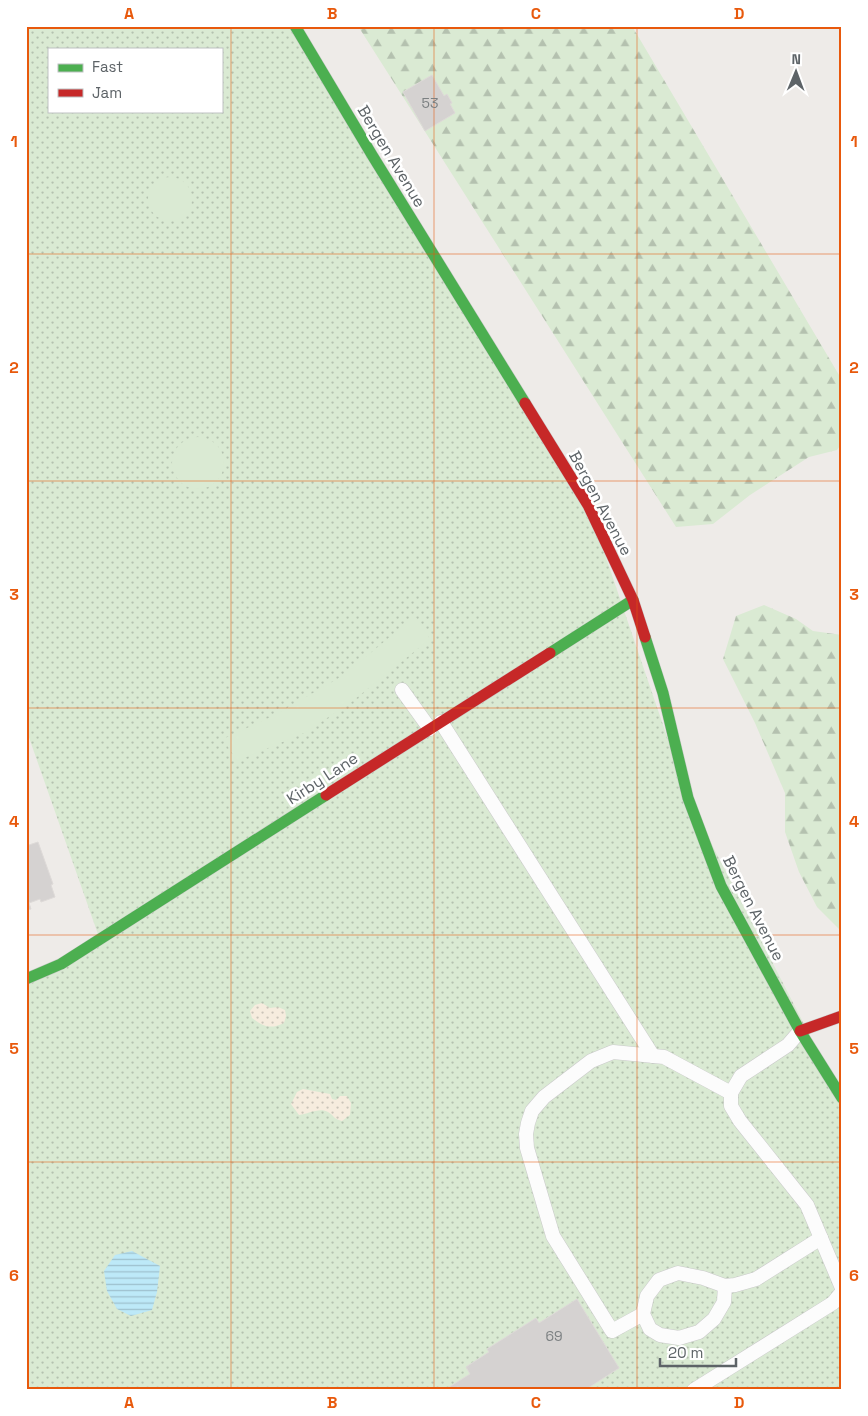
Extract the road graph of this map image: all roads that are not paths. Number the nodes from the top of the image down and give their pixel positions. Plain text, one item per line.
1 (295, 26) edge
2 (633, 600) junction
3 (402, 690) dead end
4 (436, 726) junction
5 (26, 979) edge
6 (842, 1016) edge
7 (800, 1032) junction
8 (653, 1056) junction
9 (730, 1093) junction
10 (842, 1098) edge
11 (821, 1238) junction
12 (725, 1286) junction
13 (842, 1288) edge
14 (842, 1292) edge
15 (643, 1314) junction
16 (694, 1390) edge

1 - 2 main road, Bergen Avenue
2 - 4 main road, Kirby Lane
2 - 7 main road, Bergen Avenue
3 - 4 lane
4 - 5 main road, Kirby Lane
4 - 8 lane
6 - 7 main road
7 - 9 lane
7 - 10 main road, Bergen Avenue
8 - 9 lane
8 - 15 lane
9 - 11 lane
11 - 12 lane
11 - 13 lane
12 - 15 lane
12 - 15 lane
14 - 16 lane

